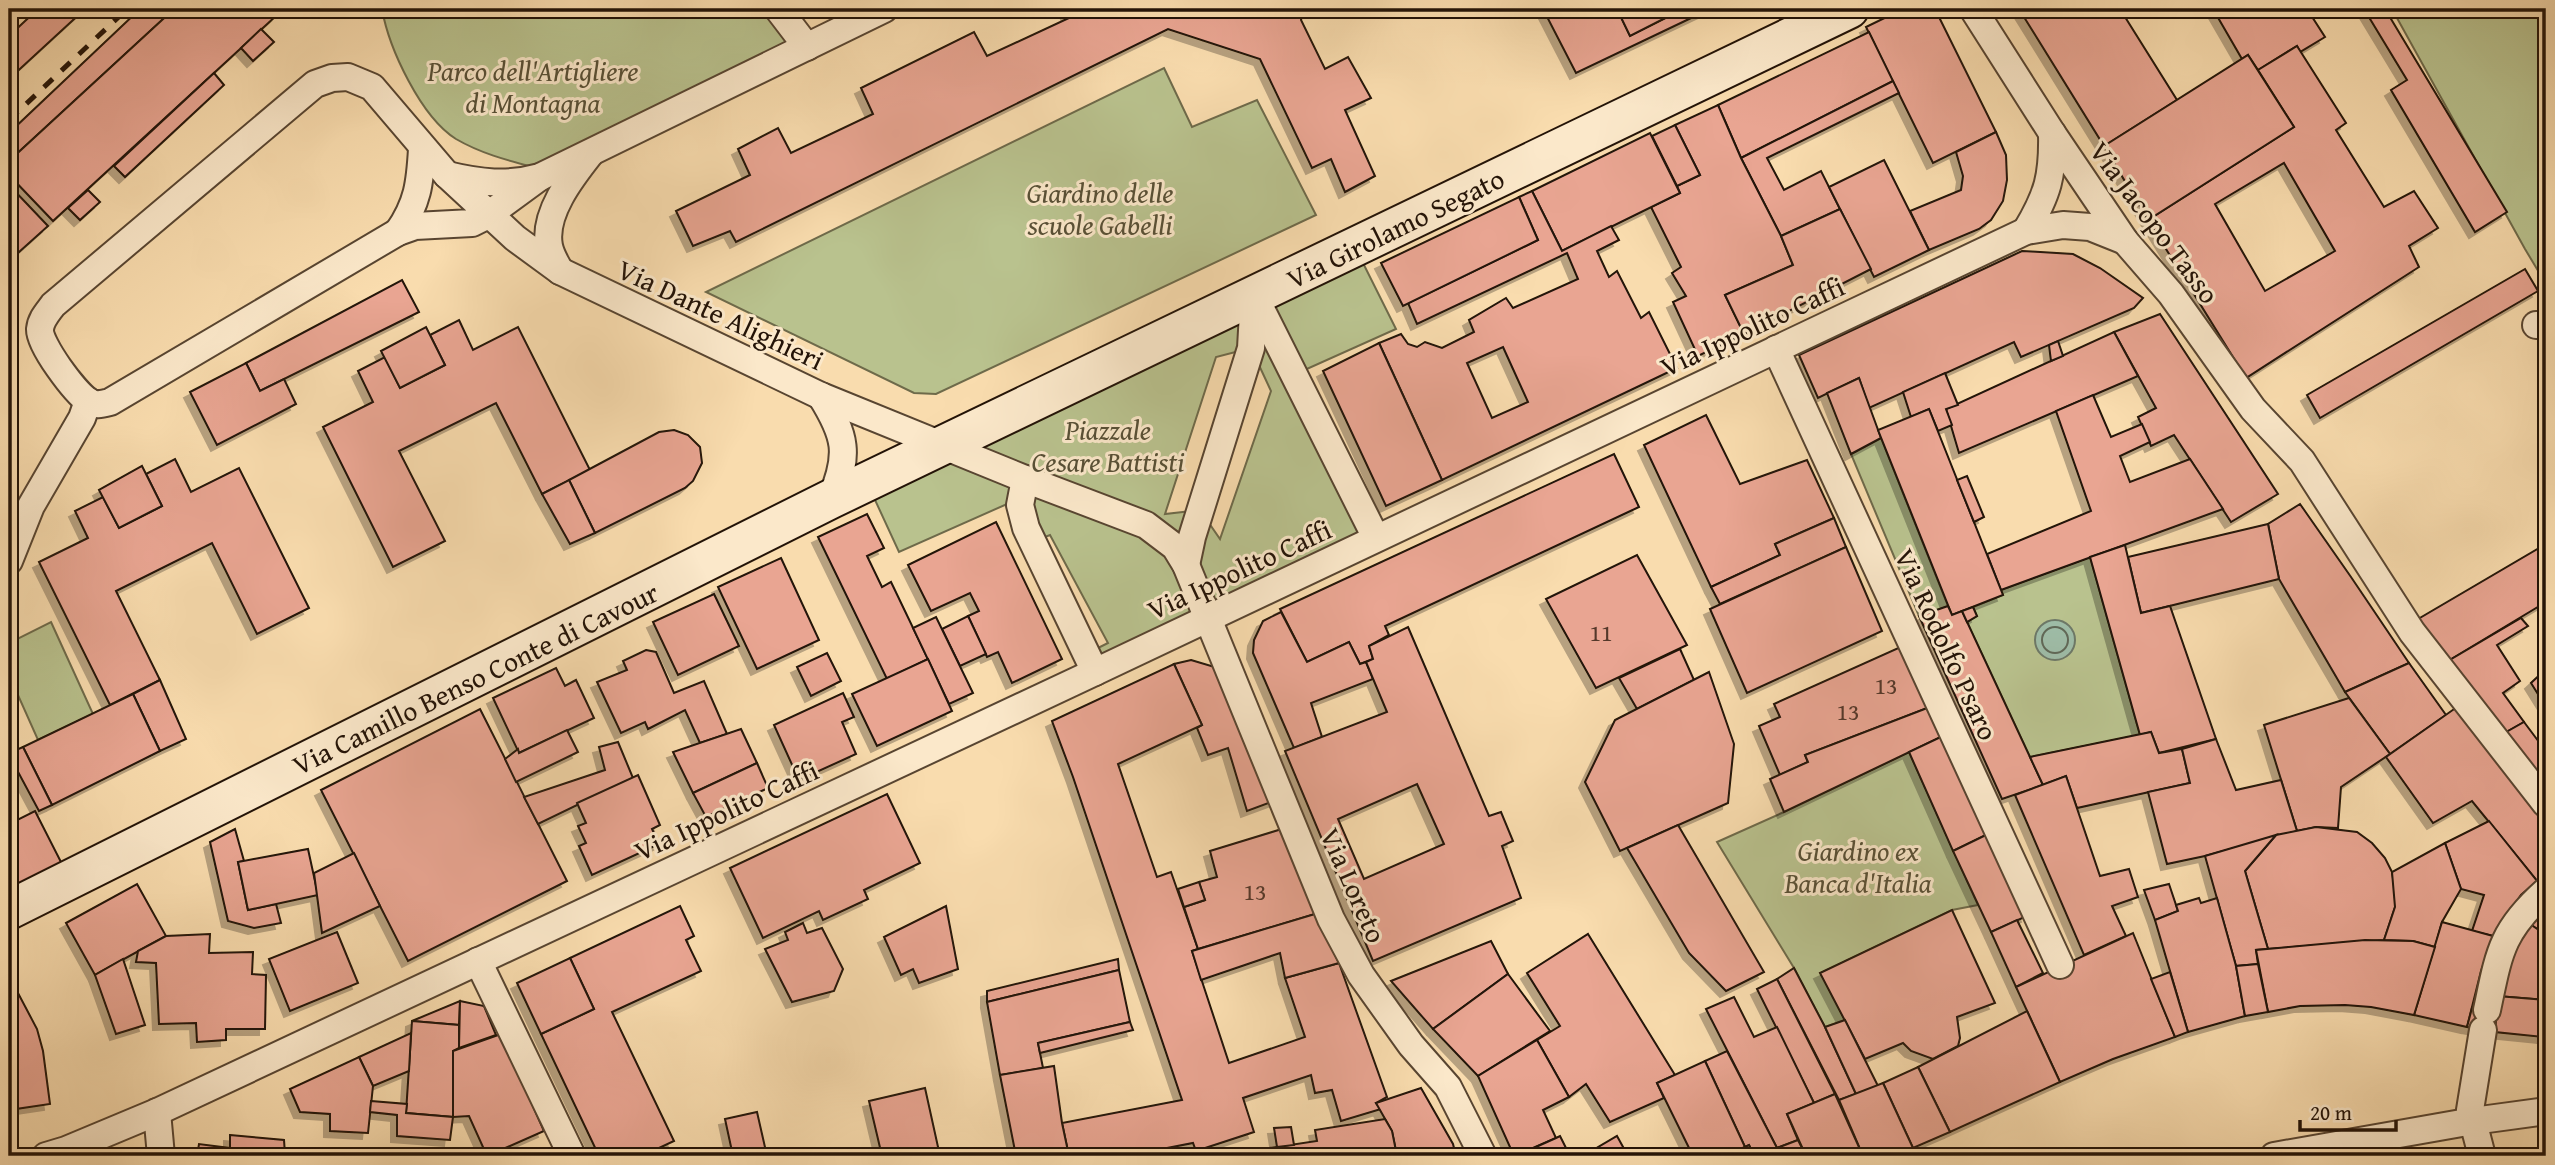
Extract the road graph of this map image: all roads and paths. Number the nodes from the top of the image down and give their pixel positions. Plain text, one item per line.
1 (778, 9) edge
2 (884, 9) edge
3 (1849, 9) edge
4 (1973, 9) edge
5 (807, 47) junction
6 (2052, 133) junction
7 (422, 149) junction
8 (592, 152) junction
9 (447, 175) junction
10 (540, 177) junction
11 (488, 215) junction
12 (2026, 230) junction
13 (398, 232) junction
14 (2125, 241) junction
15 (561, 271) junction
16 (1254, 295) junction
17 (1776, 349) junction
18 (821, 396) junction
19 (88, 401) junction
20 (942, 446) junction
21 (1025, 479) junction
22 (831, 499) junction
23 (1377, 538) junction
24 (9, 561) edge
25 (1186, 565) junction
26 (1208, 618) junction
27 (1095, 672) junction
28 (2546, 804) edge
29 (2546, 891) edge
30 (9, 910) edge
31 (478, 961) junction
32 (2060, 965) dead end
33 (2546, 1111) edge
34 (158, 1112) junction
35 (2473, 1121) junction
36 (46, 1156) edge
37 (161, 1156) edge
38 (572, 1156) edge
39 (1483, 1156) edge
40 (2274, 1156) edge
41 (2482, 1156) edge

1 - 5 street
2 - 5 street
3 - 16 main road, Via Girolamo Segato
4 - 6 street, Via Jacopo Tasso
5 - 8 street
6 - 12 street
6 - 14 street, Via Jacopo Tasso
7 - 9 street, Via Dante Alighieri
7 - 13 street
7 - 19 street, Via Dante Alighieri
8 - 10 street
8 - 15 street
9 - 10 street
9 - 11 street, Via Dante Alighieri
10 - 11 street
11 - 13 street
11 - 15 street, Via Dante Alighieri
12 - 14 street, Via Ippolito Caffi
12 - 17 street, Via Ippolito Caffi
13 - 19 street
14 - 28 street, Via Jacopo Tasso
15 - 18 street, Via Dante Alighieri
16 - 20 main road, Via Girolamo Segato
16 - 23 street
16 - 25 street
17 - 23 street, Via Ippolito Caffi
17 - 32 street, Via Rodolfo Psaro
18 - 20 street, Via Dante Alighieri
18 - 22 street
19 - 24 street
20 - 21 street
20 - 22 main road, Via Camillo Benso Conte di Cavour
21 - 25 street
21 - 27 street
22 - 30 main road, Via Camillo Benso Conte di Cavour
23 - 26 street, Via Ippolito Caffi
25 - 26 street
26 - 27 street, Via Ippolito Caffi
26 - 39 street, Via Loreto
27 - 31 street, Via Ippolito Caffi
29 - 35 street
31 - 34 street, Via Ippolito Caffi
31 - 38 street
33 - 35 street
34 - 36 street, Via Ippolito Caffi
34 - 37 street
35 - 40 street
35 - 41 street

